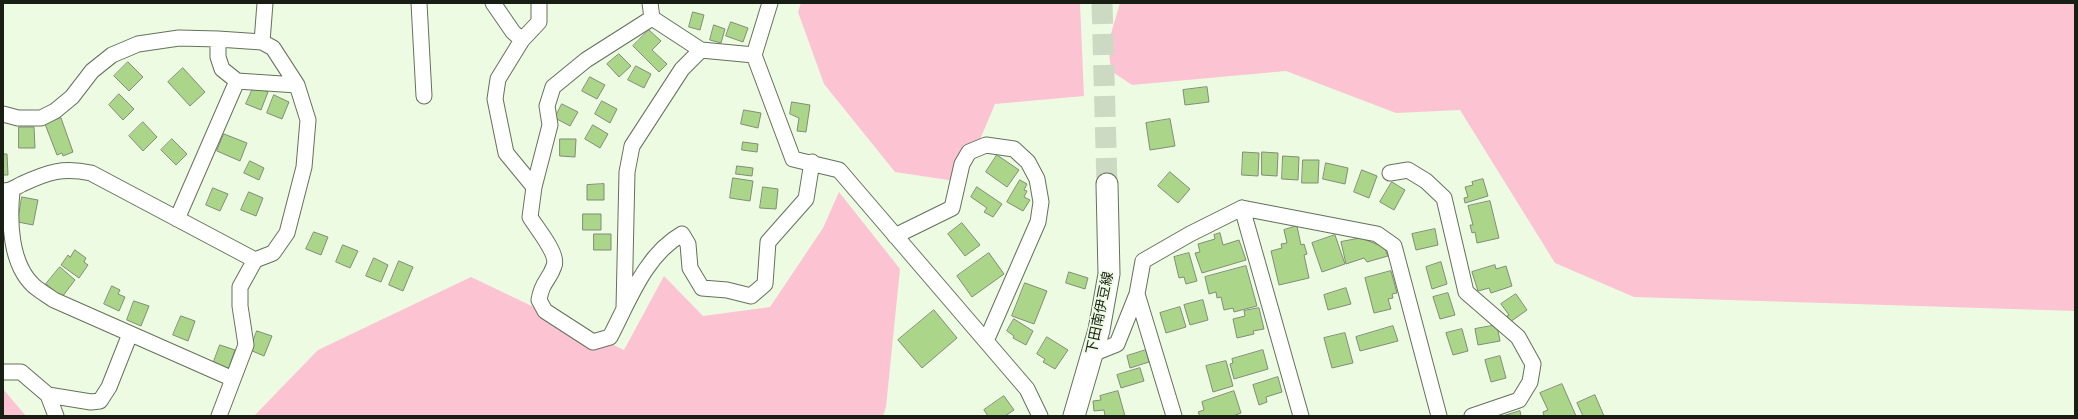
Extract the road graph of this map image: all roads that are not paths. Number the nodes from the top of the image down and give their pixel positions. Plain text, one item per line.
1 (264, 3) edge
2 (419, 3) edge
3 (493, 3) edge
4 (539, 3) edge
5 (650, 3) edge
6 (770, 3) edge
7 (652, 18) junction
8 (218, 39) junction
9 (522, 40) junction
10 (262, 42) junction
11 (701, 50) junction
12 (754, 55) junction
13 (237, 81) junction
14 (297, 85) junction
15 (424, 96) dead end
16 (3, 114) edge
17 (812, 162) junction
18 (1390, 173) dead end
19 (1107, 184) tunnel mouth
20 (534, 187) junction
21 (7, 191) edge
22 (1242, 208) junction
23 (177, 219) junction
24 (895, 236) junction
25 (255, 260) junction
26 (1137, 294) junction
27 (624, 311) junction
28 (130, 334) junction
29 (986, 341) junction
30 (1092, 354) junction
31 (3, 372) edge
32 (233, 379) junction
33 (48, 395) junction
34 (56, 416) edge
35 (219, 416) edge
36 (1040, 416) edge
37 (1074, 416) edge
38 (1174, 416) edge
39 (1301, 416) edge
40 (1439, 416) edge
41 (1472, 416) edge

1 - 10 street
2 - 15 street
3 - 9 street
4 - 9 street
5 - 7 street
6 - 12 street
7 - 11 street
7 - 20 street
8 - 10 street
8 - 13 street
8 - 16 street
9 - 20 street
10 - 14 street
11 - 12 street
11 - 27 street
12 - 17 street
13 - 14 street
13 - 23 street
14 - 25 street
17 - 24 street
17 - 27 street
18 - 41 street
19 - 30 main road, 下田南伊豆線
20 - 27 street
21 - 23 street
21 - 28 street
22 - 26 street
22 - 39 street
22 - 40 street
23 - 25 street
24 - 29 street
24 - 29 street
25 - 32 street
26 - 30 street
26 - 38 street
28 - 32 street
28 - 33 street
29 - 36 street
30 - 37 main road, 下田南伊豆線
31 - 33 street
32 - 35 street
33 - 34 street

